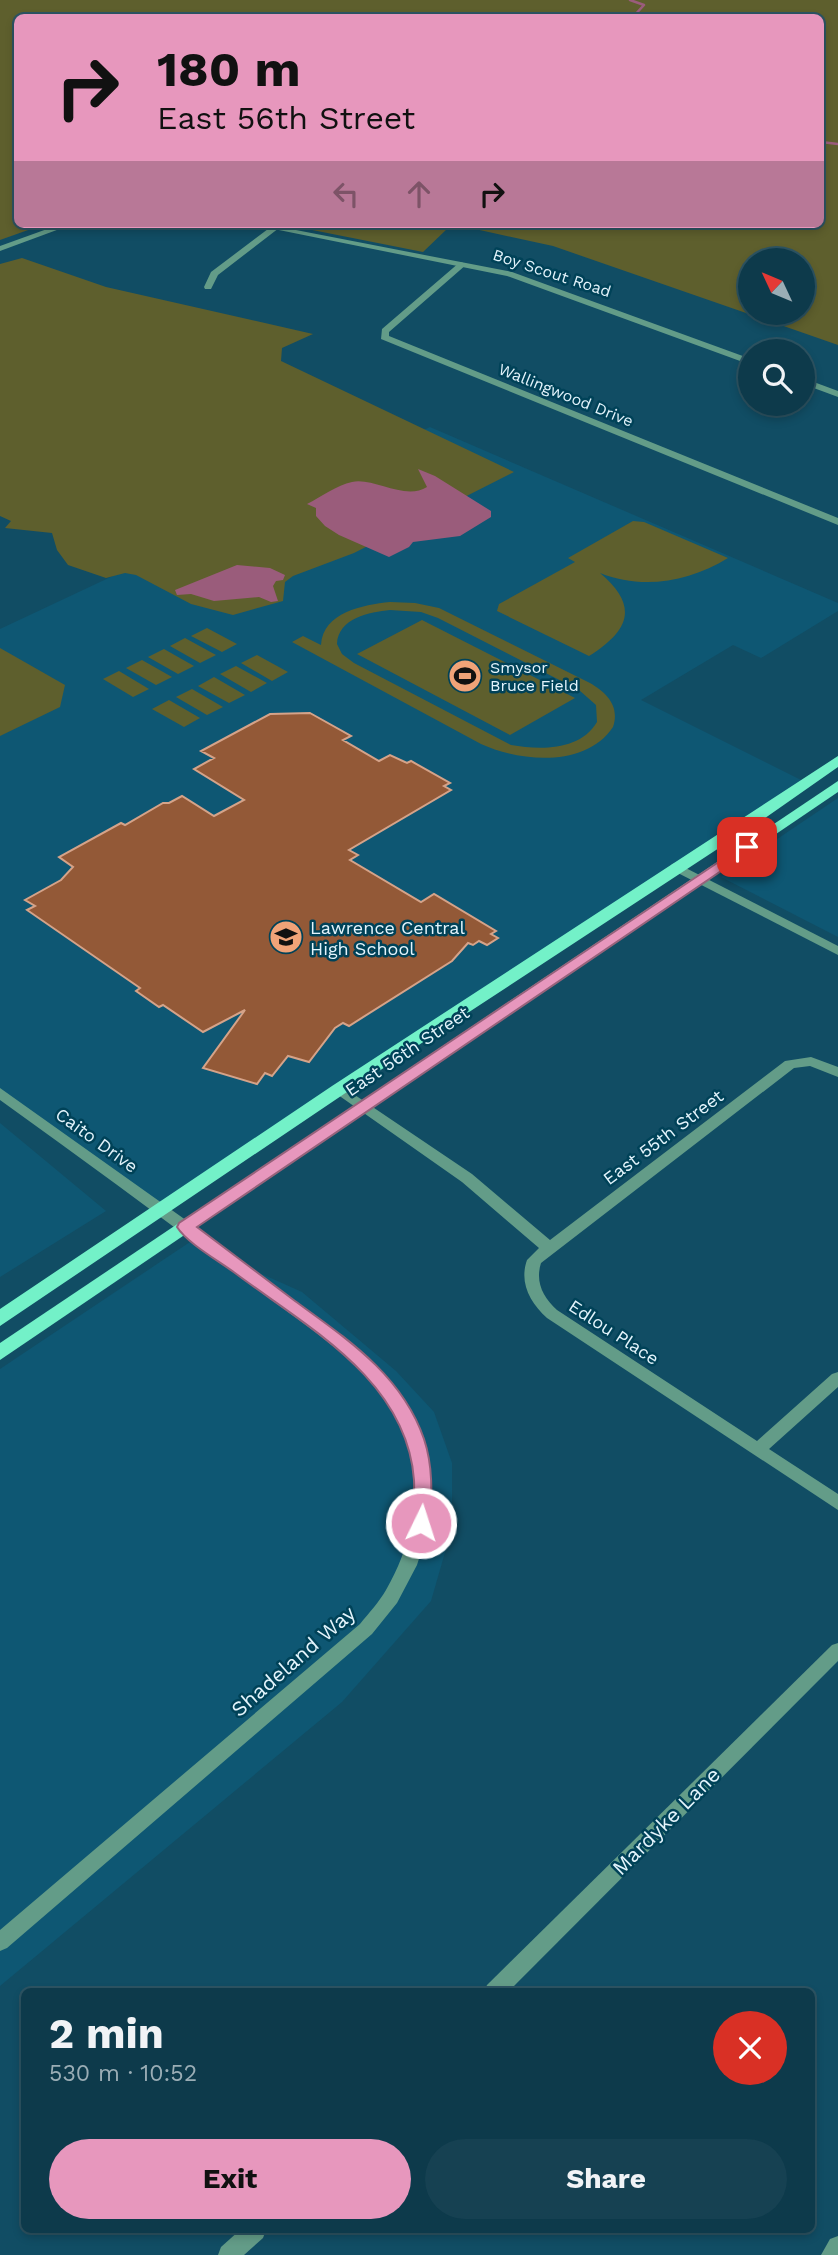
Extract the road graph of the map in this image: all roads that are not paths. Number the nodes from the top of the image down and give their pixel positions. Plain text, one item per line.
1 (58, 228) edge
2 (275, 228) joint
3 (0, 249) edge
4 (463, 264) junction
5 (208, 287) dead end
6 (738, 357) edge
7 (815, 385) edge
8 (838, 394) edge
9 (838, 522) edge
10 (838, 760) edge
11 (838, 785) edge
12 (676, 867) junction
13 (700, 878) junction
14 (838, 951) edge
15 (838, 1072) edge
16 (338, 1090) junction
17 (0, 1093) edge
18 (363, 1107) junction
19 (173, 1218) junction
20 (549, 1248) junction
21 (0, 1318) edge
22 (0, 1353) edge
23 (838, 1378) edge
24 (758, 1450) junction
25 (838, 1503) edge
26 (838, 1650) edge
27 (0, 1941) edge
28 (498, 1988) edge
29 (252, 2233) edge
30 (838, 2247) edge
31 (229, 2255) edge
32 (832, 2255) edge

1 - 3 street
2 - 4 street, Boy Scout Road
2 - 5 street
4 - 6 street, Boy Scout Road
4 - 9 street, Wallingwood Drive
7 - 8 street
10 - 12 main road, East 56th Street
11 - 13 main road, East 56th Street
12 - 13 street
12 - 16 main road, East 56th Street
13 - 14 street
13 - 18 main road, East 56th Street
15 - 20 street, East 55th Street
16 - 18 street
16 - 19 main road, East 56th Street
17 - 19 street, Caito Drive
18 - 19 main road, East 56th Street
18 - 20 street
19 - 21 main road, East 56th Street
19 - 22 main road, East 56th Street
19 - 27 street, Shadeland Way
20 - 24 street, Edlou Place
23 - 24 street
24 - 25 street, Edlou Place
26 - 28 street, Mardyke Lane
29 - 31 street
30 - 32 street

